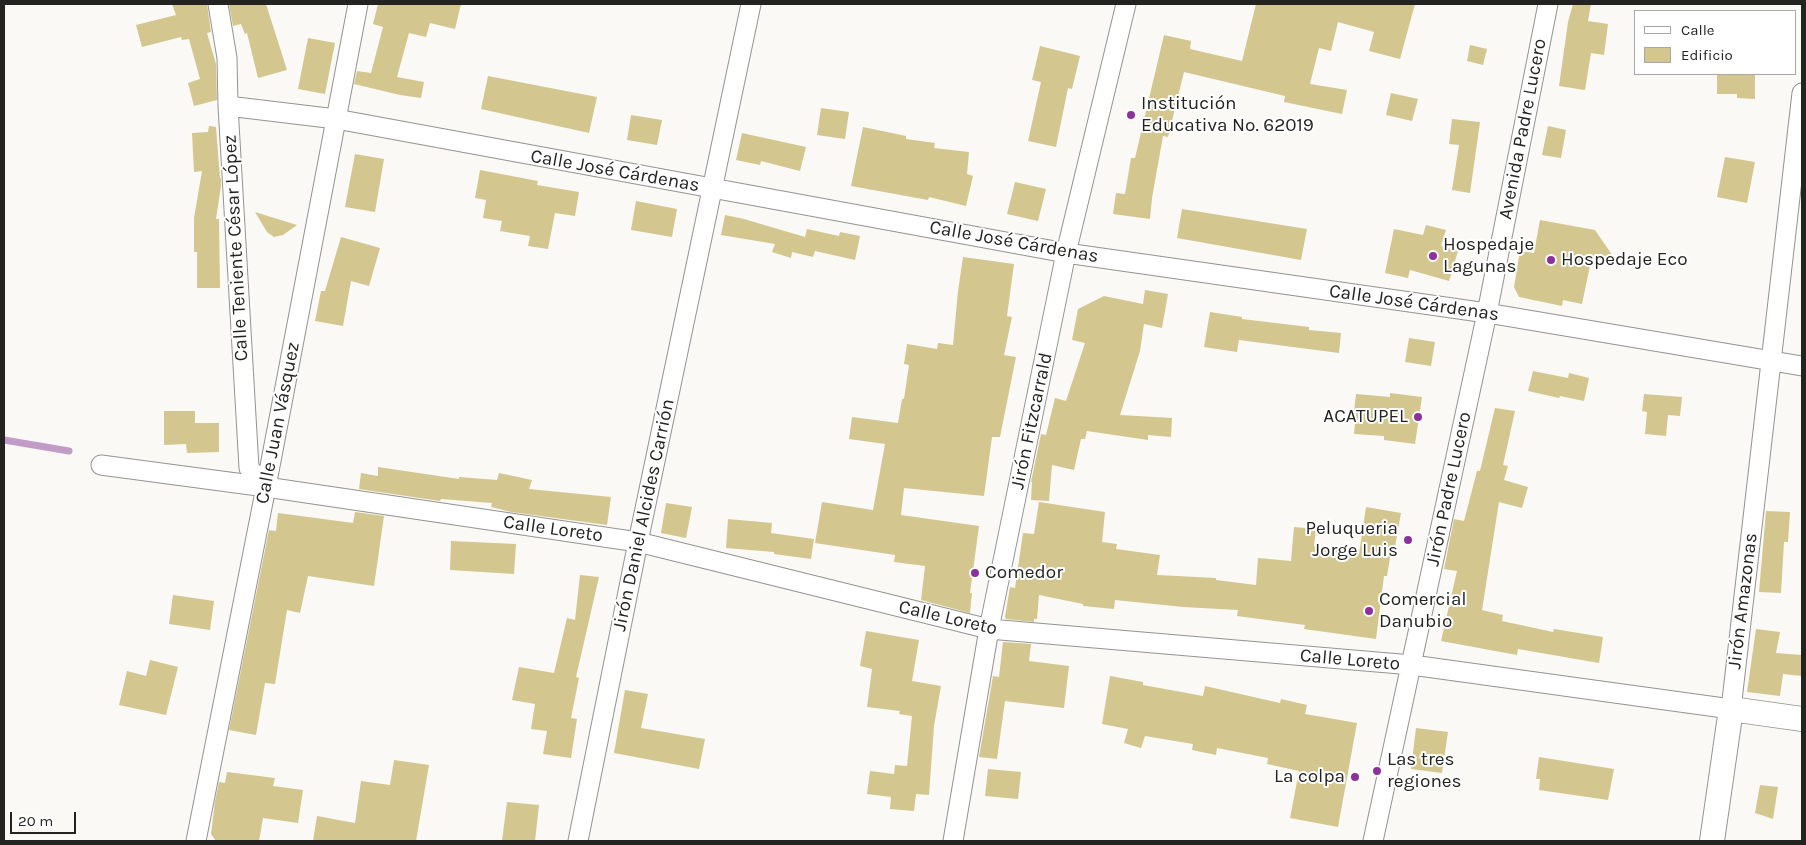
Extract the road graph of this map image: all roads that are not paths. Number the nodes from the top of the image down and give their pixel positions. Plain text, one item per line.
1 (218, 4) edge
2 (358, 4) edge
3 (752, 4) edge
4 (1126, 4) edge
5 (1548, 4) edge
6 (1802, 92) edge
7 (228, 106) junction
8 (336, 119) junction
9 (712, 188) junction
10 (1066, 253) junction
11 (1486, 312) junction
12 (1771, 361) junction
13 (1802, 366) edge
14 (101, 465) dead end
15 (266, 487) junction
16 (638, 542) junction
17 (989, 629) junction
18 (1412, 665) junction
19 (1731, 709) junction
20 (1802, 719) edge
21 (196, 841) edge
22 (578, 841) edge
23 (954, 841) edge
24 (1373, 841) edge
25 (1712, 841) edge

1 - 7 street, Calle Teniente César López
2 - 8 street, Calle Juan Vásquez
3 - 9 street, Jirón Daniel Alcides Carrión
4 - 10 street, Jirón Fitzcarrald
5 - 11 street, Avenida Padre Lucero
6 - 12 street, Jirón Amazonas
7 - 8 street, Calle José Cárdenas
7 - 15 street, Calle Teniente César López
8 - 9 street, Calle José Cárdenas
8 - 15 street, Calle Juan Vásquez
9 - 10 street, Calle José Cárdenas
9 - 16 street, Jirón Daniel Alcides Carrión
10 - 11 street, Calle José Cárdenas
10 - 17 street, Jirón Fitzcarrald
11 - 12 street, Calle José Cárdenas
11 - 18 street, Jirón Padre Lucero
12 - 13 street, Calle José Cárdenas
12 - 19 street, Jirón Amazonas
14 - 15 street, Calle Loreto
15 - 16 street, Calle Loreto
15 - 21 street, Calle Juan Vásquez
16 - 17 street, Calle Loreto
16 - 22 street, Jirón Daniel Alcides Carrión
17 - 18 street, Calle Loreto
17 - 23 street, Jirón Fitzcarrald
18 - 19 street, Calle Loreto
18 - 24 street, Jirón Padre Lucero
19 - 20 street, Calle Loreto
19 - 25 street, Jirón Amazonas

